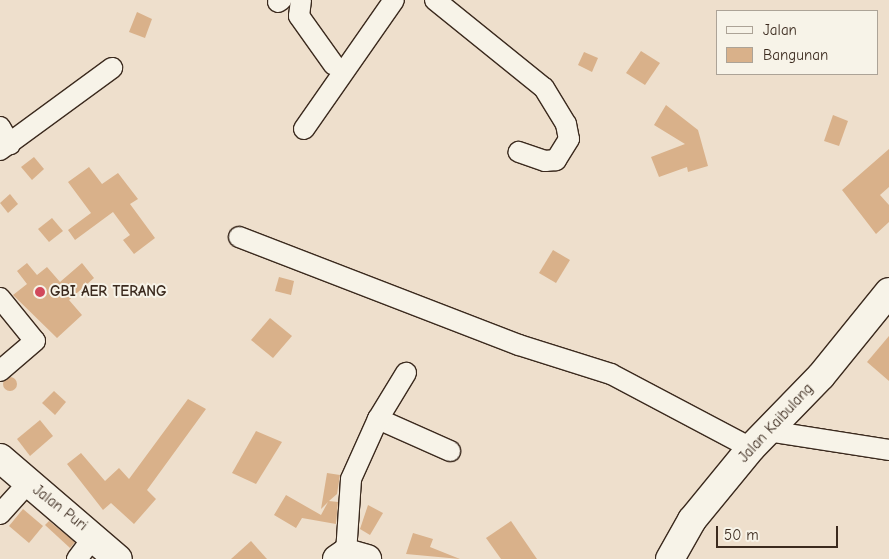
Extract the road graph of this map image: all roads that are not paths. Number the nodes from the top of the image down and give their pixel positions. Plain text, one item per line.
1 (301, 0) edge
2 (394, 0) edge
3 (435, 0) edge
4 (334, 65) dead end
5 (112, 68) dead end
6 (0, 127) edge
7 (304, 129) dead end
8 (5, 147) edge
9 (519, 152) dead end
10 (239, 238) dead end
11 (889, 292) edge
12 (0, 298) edge
13 (0, 371) edge
14 (406, 373) dead end
15 (378, 419) junction
16 (759, 439) junction
17 (450, 450) dead end
18 (889, 450) edge
19 (0, 458) edge
20 (28, 483) junction
21 (0, 514) edge
22 (95, 536) junction
23 (350, 557) edge
24 (77, 559) edge
25 (118, 559) edge
26 (670, 559) edge

1 - 4 street
2 - 7 street
3 - 9 street
5 - 8 street
6 - 8 street
10 - 16 street
11 - 16 street, Jalan Kaibulang
12 - 13 street
14 - 15 street
15 - 17 street
15 - 23 street
16 - 18 street
16 - 26 street, Jalan Kaibulang
19 - 20 street, Jalan Puri
20 - 21 street
20 - 22 street, Jalan Puri
22 - 24 street
22 - 25 street, Jalan Puri

